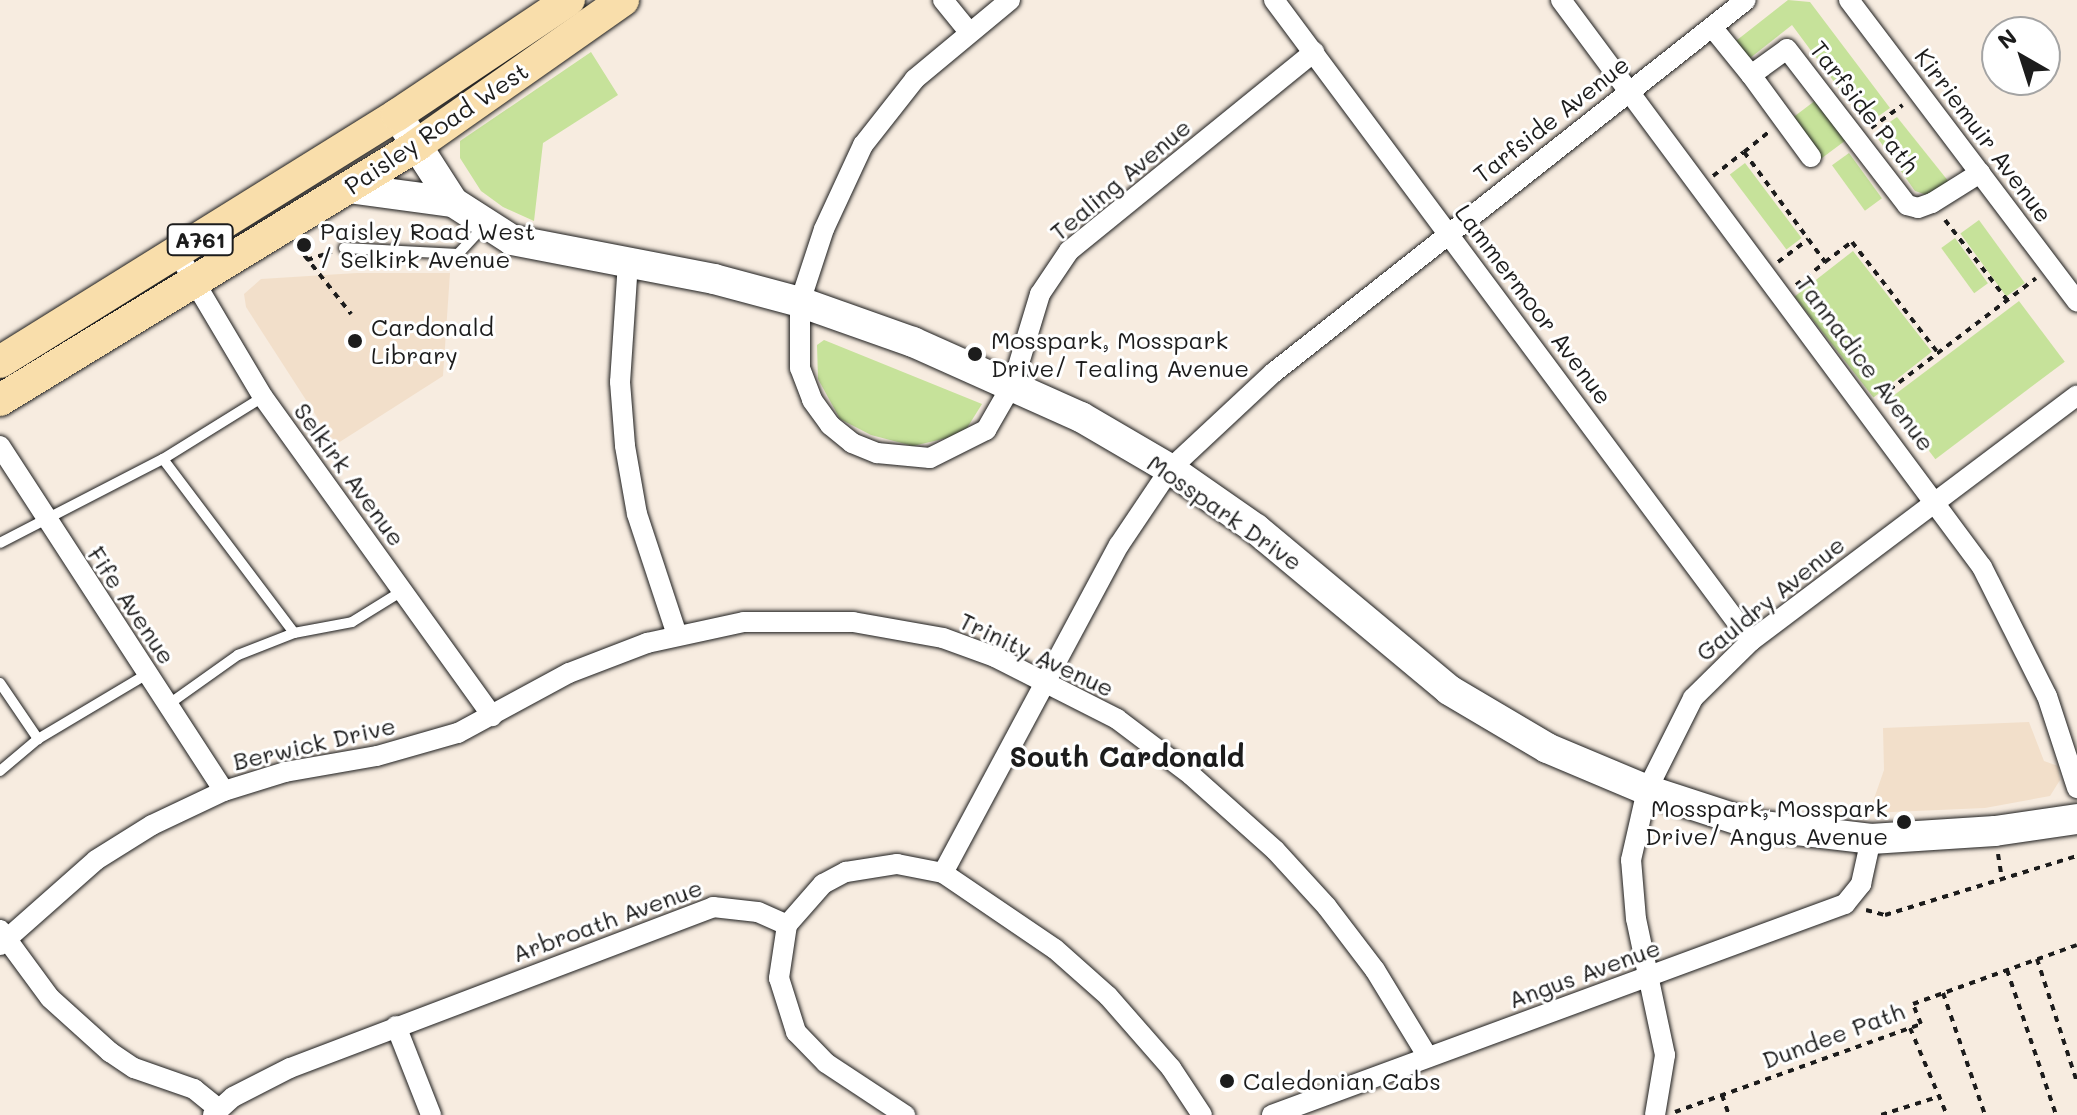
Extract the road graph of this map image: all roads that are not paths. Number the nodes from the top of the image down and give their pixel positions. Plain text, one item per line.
1 (569, 0) edge
2 (623, 0) edge
3 (943, 0) edge
4 (1010, 0) edge
5 (1274, 0) edge
6 (1561, 0) edge
7 (1746, 0) edge
8 (1849, 0) edge
9 (1712, 27) junction
10 (969, 32) junction
11 (1314, 52) junction
12 (1751, 75) junction
13 (1629, 90) junction
14 (397, 115) junction
15 (417, 145) junction
16 (1811, 157) dead end
17 (1980, 173) junction
18 (348, 188) junction
19 (453, 202) junction
20 (484, 226) junction
21 (1449, 232) junction
22 (344, 248) road end
23 (178, 254) junction
24 (628, 262) junction
25 (195, 284) junction
26 (2077, 301) edge
27 (800, 302) junction
28 (0, 362) edge
29 (1013, 383) junction
30 (2077, 395) edge
31 (1, 396) edge
32 (263, 397) junction
33 (0, 446) edge
34 (163, 459) junction
35 (1170, 469) junction
36 (1938, 501) junction
37 (42, 517) junction
38 (0, 543) edge
39 (402, 591) junction
40 (294, 633) junction
41 (677, 635) junction
42 (1751, 641) junction
43 (147, 674) junction
44 (1045, 680) junction
45 (0, 683) edge
46 (169, 704) junction
47 (492, 716) junction
48 (38, 739) junction
49 (0, 771) edge
50 (2077, 788) edge
51 (1647, 790) junction
52 (224, 791) junction
53 (2077, 819) edge
54 (1871, 839) junction
55 (943, 873) junction
56 (787, 925) junction
57 (2, 938) edge
58 (1652, 976) junction
59 (396, 1026) junction
60 (1428, 1057) junction
61 (216, 1112) edge
62 (431, 1115) edge
63 (905, 1115) edge
64 (1202, 1115) edge
65 (1272, 1115) edge
66 (1655, 1115) edge

1 - 14 main road, Paisley Road West / A761
2 - 15 main road, Paisley Road West / A761
3 - 10 street
4 - 10 street, Tealing Avenue
5 - 11 street, Lammermoor Avenue
6 - 13 street, Tannadice Avenue
7 - 9 street, Tarfside Avenue
8 - 17 street, Kirriemuir Avenue
9 - 12 street
9 - 13 street, Tarfside Avenue
10 - 27 street, Tealing Avenue
11 - 21 street, Lammermoor Avenue
11 - 29 street, Tealing Avenue
12 - 16 street
12 - 17 street, Tarfside Path
13 - 21 street, Tarfside Avenue
13 - 36 street, Tannadice Avenue
14 - 15 street, Mosspark Drive
14 - 23 main road, Paisley Road West / A761
15 - 18 main road, Paisley Road West / A761
15 - 19 street, Mosspark Drive
17 - 26 street, Kirriemuir Avenue
18 - 19 street
18 - 25 main road, Paisley Road West / A761
19 - 20 street, Mosspark Drive
20 - 22 lane
20 - 24 street, Mosspark Drive
21 - 35 street, Tarfside Avenue
21 - 42 street, Lammermoor Avenue
23 - 25 street, Selkirk Avenue
23 - 28 main road, Paisley Road West / A761
24 - 27 street, Mosspark Drive
24 - 41 street
25 - 31 main road, Paisley Road West / A761
25 - 32 street, Selkirk Avenue
27 - 29 street, Mosspark Drive
27 - 29 street, Tealing Avenue
29 - 35 street, Mosspark Drive
30 - 36 street, Gauldry Avenue
32 - 34 lane
32 - 39 street, Selkirk Avenue
33 - 37 street, Fife Avenue
34 - 37 lane
34 - 40 lane
35 - 44 street
35 - 51 street, Mosspark Drive
36 - 42 street, Gauldry Avenue
36 - 50 street, Tannadice Avenue
37 - 38 lane
37 - 43 street, Fife Avenue
39 - 40 lane
39 - 47 street, Selkirk Avenue
40 - 46 lane
41 - 44 street, Trinity Avenue
41 - 47 street, Trinity Avenue
42 - 51 street, Gauldry Avenue
43 - 46 street, Fife Avenue
43 - 48 lane
44 - 55 street
44 - 60 street, Trinity Avenue
45 - 48 lane
46 - 52 street, Fife Avenue
47 - 52 street, Berwick Drive
48 - 49 lane
51 - 54 street, Mosspark Drive
51 - 58 street, Gauldry Avenue
52 - 57 street, Berwick Drive
53 - 54 street, Mosspark Drive
54 - 58 street, Angus Avenue
55 - 56 street
55 - 64 street
56 - 59 street, Arbroath Avenue
56 - 63 street
57 - 61 street
58 - 60 street, Angus Avenue
58 - 66 street, Gauldry Avenue
59 - 61 street, Arbroath Avenue
59 - 62 street
60 - 65 street, Angus Avenue

